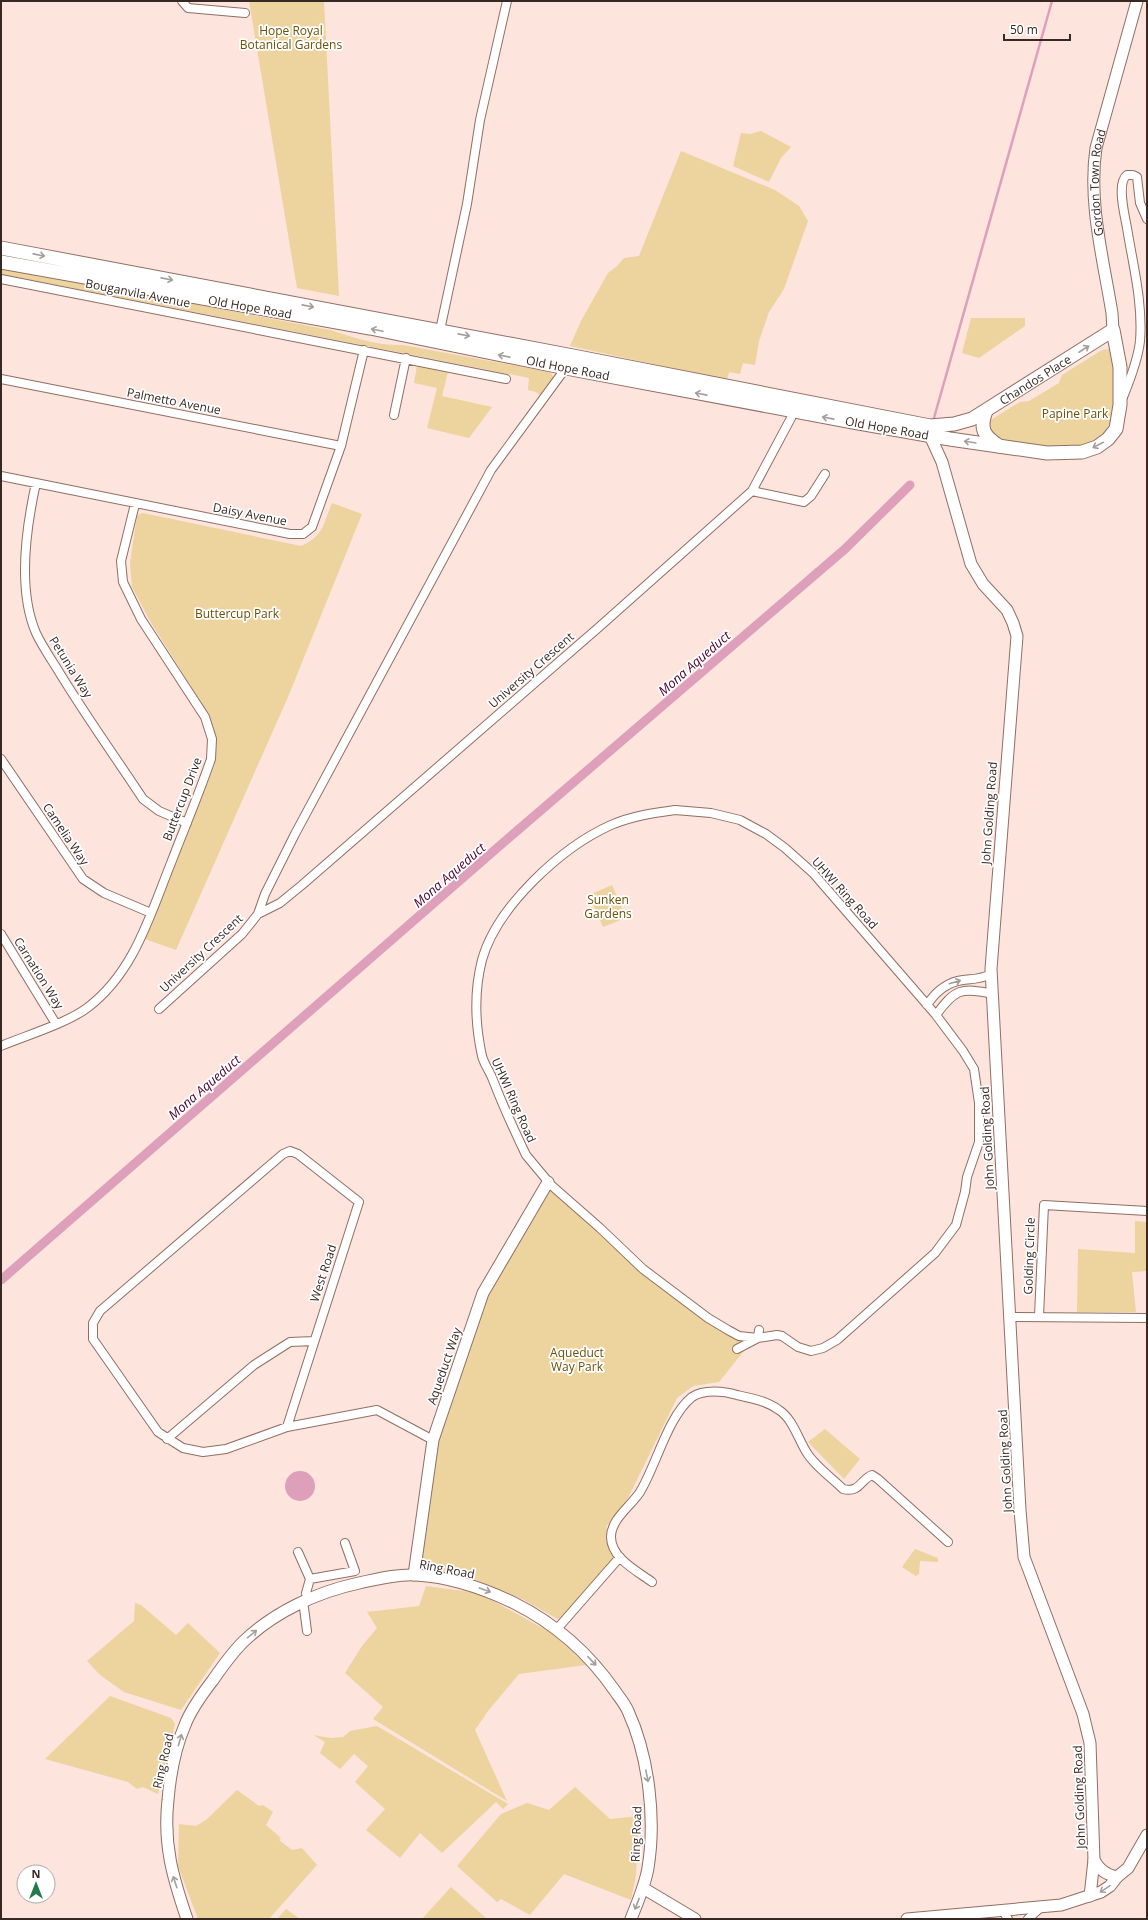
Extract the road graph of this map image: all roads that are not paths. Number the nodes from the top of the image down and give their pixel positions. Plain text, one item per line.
1 (182, 1) edge
2 (507, 1) edge
3 (1137, 1) edge
4 (245, 13) dead end
5 (1147, 219) edge
6 (1, 248) edge
7 (1, 262) edge
8 (1, 279) edge
9 (1114, 330) junction
10 (439, 337) junction
11 (364, 350) junction
12 (573, 356) junction
13 (406, 358) junction
14 (566, 368) junction
15 (1, 379) edge
16 (506, 379) dead end
17 (1119, 410) junction
18 (986, 411) junction
19 (394, 414) dead end
20 (791, 418) dead end
21 (954, 424) joint
22 (927, 430) junction
23 (341, 446) junction
24 (1001, 447) junction
25 (825, 474) dead end
26 (1, 476) edge
27 (36, 483) junction
28 (752, 491) junction
29 (135, 504) junction
30 (1, 759) edge
31 (187, 823) junction
32 (151, 913) junction
33 (258, 914) junction
34 (1, 934) edge
35 (991, 974) junction
36 (992, 994) junction
37 (927, 1005) junction
38 (159, 1008) dead end
39 (936, 1015) junction
40 (56, 1024) junction
41 (1, 1046) edge
42 (548, 1182) junction
43 (1147, 1211) edge
44 (1039, 1316) junction
45 (1010, 1317) junction
46 (1147, 1318) edge
47 (758, 1334) junction
48 (314, 1341) junction
49 (738, 1349) dead end
50 (287, 1427) junction
51 (167, 1439) junction
52 (433, 1440) junction
53 (948, 1542) dead end
54 (345, 1543) dead end
55 (298, 1552) dead end
56 (620, 1557) junction
57 (414, 1575) junction
58 (310, 1579) junction
59 (652, 1582) dead end
60 (306, 1593) dead end
61 (304, 1608) dead end
62 (557, 1629) junction
63 (307, 1631) dead end
64 (1147, 1835) edge
65 (1094, 1860) junction
66 (1117, 1877) junction
67 (643, 1888) junction
68 (1090, 1896) junction
69 (1040, 1908) junction
70 (1000, 1915) edge
71 (187, 1919) edge
72 (631, 1919) edge
73 (695, 1919) edge
74 (907, 1919) edge
75 (1028, 1919) edge

1 - 4 street
2 - 10 street
3 - 9 street, Gordon Town Road
5 - 17 street
6 -> 10 main road, Old Hope Road
10 -> 7 main road, Old Hope Road
8 - 11 street, Bouganvila Avenue
9 - 17 main road, Gordon Town Road
18 -> 9 main road, Chandos Place
10 -> 12 main road, Old Hope Road
14 -> 10 main road, Old Hope Road
11 - 13 street, Bouganvila Avenue
11 - 23 street, Daisy Avenue
12 - 14 street, University Crescent
12 - 22 main road, Old Hope Road
13 - 16 street, Bouganvila Avenue
13 - 19 street
22 -> 14 main road, Old Hope Road
14 - 33 street, University Crescent
15 - 23 street, Palmetto Avenue
17 -> 24 main road, Old Hope Road
18 - 21 main road, Chandos Place
18 - 24 main road
20 - 28 street, University Crescent
21 - 22 main road, Old Hope Road
24 -> 22 main road, Old Hope Road
22 - 35 street, John Golding Road
23 - 29 street, Daisy Avenue
25 - 28 street
26 - 27 street, Daisy Avenue
27 - 29 street, Daisy Avenue
27 - 31 street, Petunia Way
28 - 33 street, University Crescent
29 - 31 street, Buttercup Drive
30 - 32 street, Camelia Way
31 - 32 street, Buttercup Drive
32 - 40 street, Buttercup Drive
33 - 38 street, University Crescent
34 - 40 street, Carnation Way
35 - 36 street, John Golding Road
37 -> 35 street
36 - 39 street
36 - 45 street, John Golding Road
37 - 39 street, UHWI Ring Road
37 - 42 street, UHWI Ring Road
39 - 47 street, UHWI Ring Road
40 - 41 street, Buttercup Drive
42 - 47 street, UHWI Ring Road
42 - 52 street, Aqueduct Way
43 - 44 street, Golding Circle
44 - 45 street
44 - 46 street
45 - 65 street, John Golding Road
47 - 49 street
48 - 50 street, West Road
48 - 51 street
48 - 51 street, West Road
50 - 51 street, West Road
50 - 52 street
52 - 57 street, Aqueduct Way
53 - 56 street
54 - 58 street
55 - 58 street
56 - 59 street
56 - 62 street
57 -> 62 street, Ring Road
71 -> 57 street, Ring Road
58 - 60 street
61 - 63 street
62 -> 67 street, Ring Road
64 - 66 street
65 - 66 street, John Golding Road
65 - 68 street, John Golding Road
66 -> 68 street
67 -> 72 street, Ring Road
67 - 73 street
68 - 69 street
69 - 70 street
69 - 75 street
70 - 74 street

